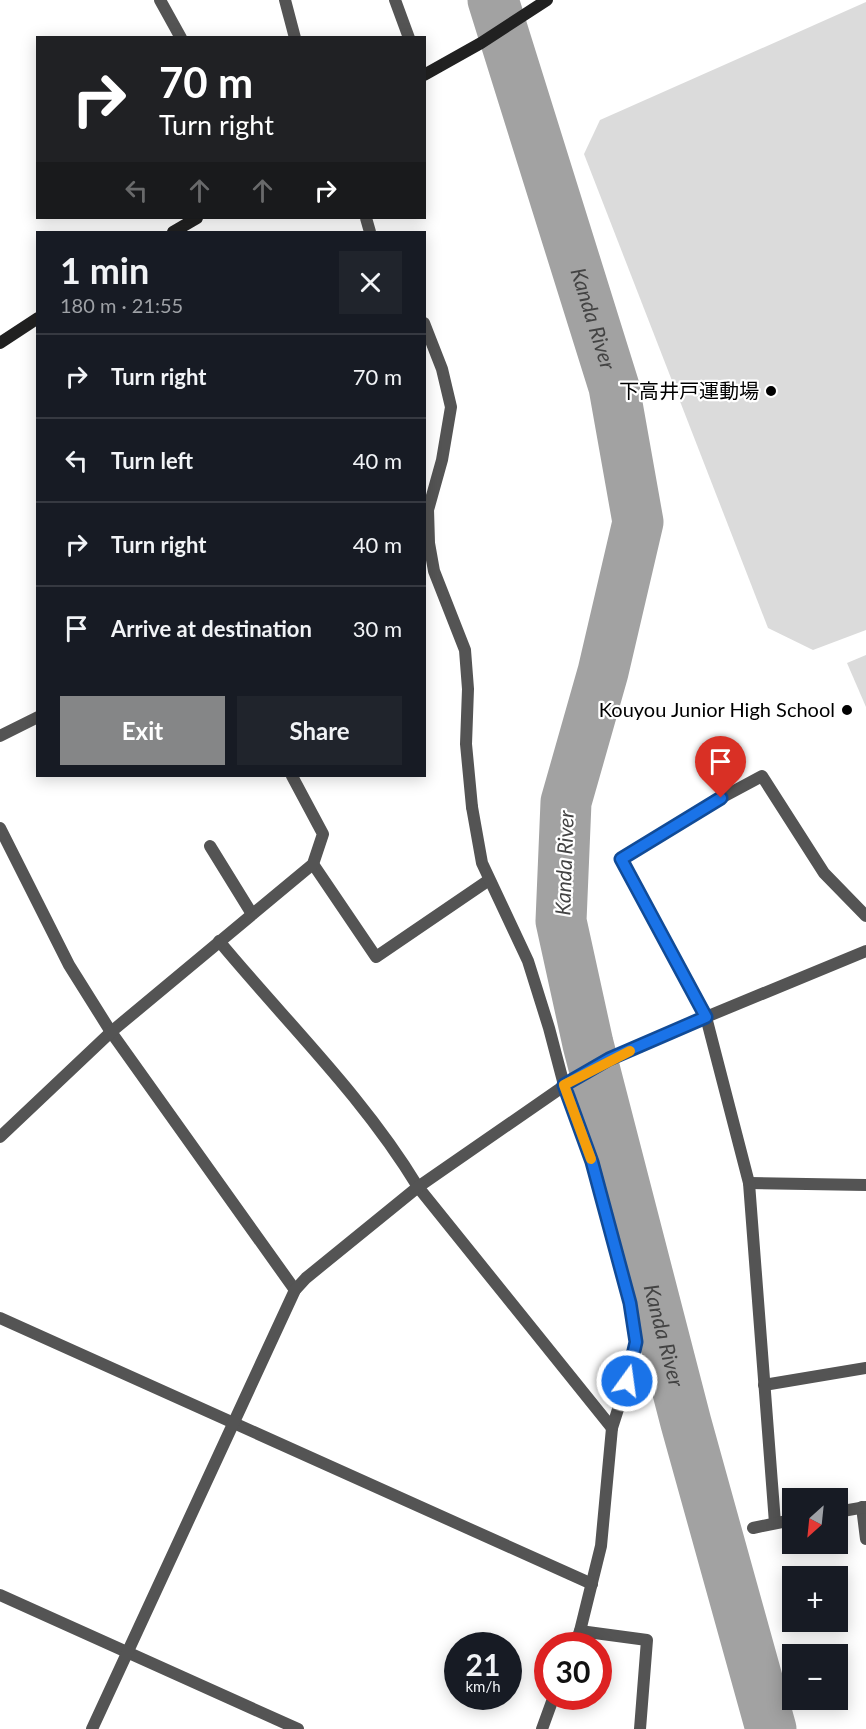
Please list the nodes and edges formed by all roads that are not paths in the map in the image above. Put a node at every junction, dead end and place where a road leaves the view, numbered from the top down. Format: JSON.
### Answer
{"nodes":[{"id":1,"x":160,"y":0,"type":"edge"},
{"id":2,"x":285,"y":0,"type":"edge"},
{"id":3,"x":395,"y":0,"type":"edge"},
{"id":4,"x":547,"y":0,"type":"edge"},
{"id":5,"x":180,"y":36,"type":"edge"},
{"id":6,"x":294,"y":36,"type":"edge"},
{"id":7,"x":408,"y":36,"type":"edge"},
{"id":8,"x":426,"y":74,"type":"edge"},
{"id":9,"x":195,"y":219,"type":"edge"},
{"id":10,"x":175,"y":231,"type":"edge"},
{"id":11,"x":36,"y":319,"type":"edge"},
{"id":12,"x":426,"y":328,"type":"edge"},
{"id":13,"x":0,"y":343,"type":"edge"},
{"id":14,"x":426,"y":511,"type":"edge"},
{"id":15,"x":36,"y":718,"type":"edge"},
{"id":16,"x":0,"y":736,"type":"edge"},
{"id":17,"x":293,"y":777,"type":"edge"},
{"id":18,"x":0,"y":828,"type":"edge"},
{"id":19,"x":210,"y":846,"type":"dead end"},
{"id":20,"x":313,"y":864,"type":"junction"},
{"id":21,"x":489,"y":880,"type":"junction"},
{"id":22,"x":252,"y":914,"type":"junction"},
{"id":23,"x":866,"y":916,"type":"edge"},
{"id":24,"x":219,"y":941,"type":"junction"},
{"id":25,"x":866,"y":951,"type":"edge"},
{"id":26,"x":706,"y":1017,"type":"junction"},
{"id":27,"x":111,"y":1032,"type":"junction"},
{"id":28,"x":569,"y":1082,"type":"junction"},
{"id":29,"x":0,"y":1137,"type":"edge"},
{"id":30,"x":749,"y":1183,"type":"junction"},
{"id":31,"x":866,"y":1185,"type":"edge"},
{"id":32,"x":418,"y":1186,"type":"junction"},
{"id":33,"x":295,"y":1290,"type":"junction"},
{"id":34,"x":0,"y":1318,"type":"edge"},
{"id":35,"x":866,"y":1368,"type":"edge"},
{"id":36,"x":764,"y":1385,"type":"junction"},
{"id":37,"x":232,"y":1424,"type":"junction"},
{"id":38,"x":612,"y":1428,"type":"junction"},
{"id":39,"x":864,"y":1507,"type":"edge"},
{"id":40,"x":848,"y":1510,"type":"edge"},
{"id":41,"x":782,"y":1522,"type":"edge"},
{"id":42,"x":775,"y":1523,"type":"junction"},
{"id":43,"x":753,"y":1528,"type":"dead end"},
{"id":44,"x":866,"y":1539,"type":"edge"},
{"id":45,"x":592,"y":1584,"type":"junction"},
{"id":46,"x":0,"y":1595,"type":"edge"},
{"id":47,"x":580,"y":1631,"type":"joint"},
{"id":48,"x":129,"y":1653,"type":"junction"},
{"id":49,"x":549,"y":1710,"type":"edge"},
{"id":50,"x":92,"y":1729,"type":"edge"},
{"id":51,"x":298,"y":1729,"type":"edge"},
{"id":52,"x":542,"y":1729,"type":"edge"},
{"id":53,"x":640,"y":1729,"type":"edge"}],
"edges":[{"from":1,"to":5,"type":"street"},
{"from":2,"to":6,"type":"street"},
{"from":3,"to":7,"type":"street"},
{"from":4,"to":8,"type":"main road"},
{"from":9,"to":10,"type":"main road"},
{"from":11,"to":13,"type":"main road"},
{"from":12,"to":14,"type":"street"},
{"from":14,"to":21,"type":"street"},
{"from":15,"to":16,"type":"street"},
{"from":17,"to":20,"type":"street"},
{"from":18,"to":27,"type":"street"},
{"from":19,"to":22,"type":"street"},
{"from":20,"to":21,"type":"street"},
{"from":20,"to":22,"type":"street"},
{"from":21,"to":28,"type":"street"},
{"from":22,"to":24,"type":"street"},
{"from":23,"to":26,"type":"street"},
{"from":24,"to":27,"type":"street"},
{"from":24,"to":32,"type":"street"},
{"from":25,"to":26,"type":"street"},
{"from":26,"to":28,"type":"street"},
{"from":26,"to":30,"type":"street"},
{"from":27,"to":29,"type":"street"},
{"from":27,"to":33,"type":"street"},
{"from":28,"to":32,"type":"street"},
{"from":28,"to":38,"type":"street"},
{"from":30,"to":31,"type":"street"},
{"from":30,"to":36,"type":"street"},
{"from":32,"to":33,"type":"street"},
{"from":32,"to":38,"type":"street"},
{"from":33,"to":37,"type":"street"},
{"from":34,"to":37,"type":"street"},
{"from":35,"to":36,"type":"street"},
{"from":36,"to":42,"type":"street"},
{"from":37,"to":45,"type":"street"},
{"from":37,"to":48,"type":"street"},
{"from":38,"to":45,"type":"street"},
{"from":39,"to":40,"type":"street"},
{"from":39,"to":44,"type":"street"},
{"from":41,"to":42,"type":"street"},
{"from":42,"to":43,"type":"street"},
{"from":45,"to":47,"type":"street"},
{"from":46,"to":48,"type":"street"},
{"from":47,"to":53,"type":"street"},
{"from":48,"to":50,"type":"street"},
{"from":48,"to":51,"type":"street"},
{"from":49,"to":52,"type":"street"}]}
